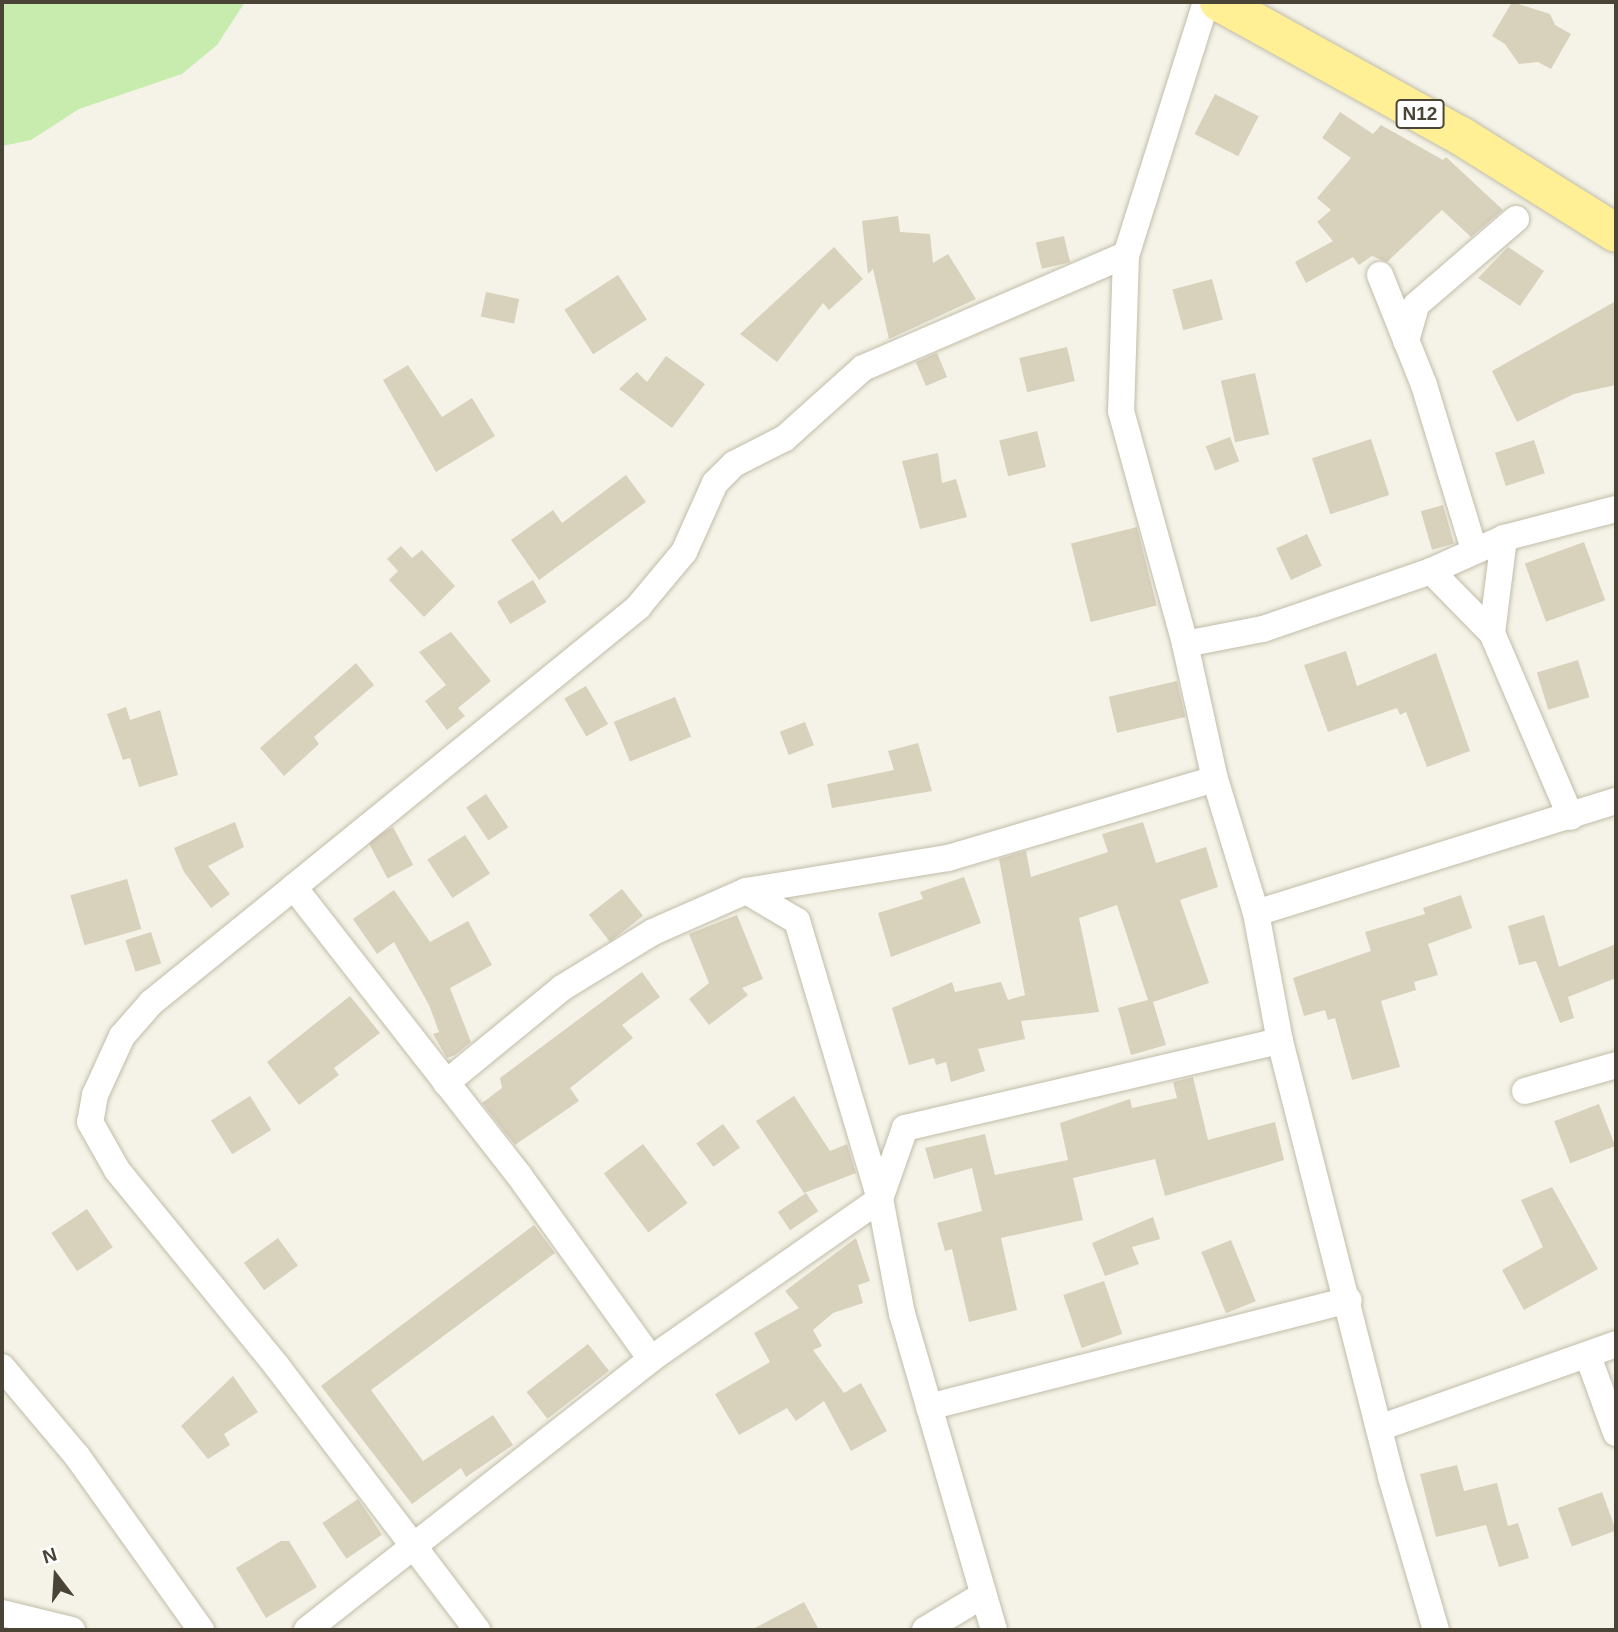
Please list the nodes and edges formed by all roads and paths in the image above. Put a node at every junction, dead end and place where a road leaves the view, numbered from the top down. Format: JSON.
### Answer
{"nodes":[{"id":1,"x":1206,"y":2,"type":"edge"},
{"id":2,"x":1219,"y":2,"type":"edge"},
{"id":3,"x":1516,"y":219,"type":"dead end"},
{"id":4,"x":1616,"y":233,"type":"edge"},
{"id":5,"x":1126,"y":255,"type":"junction"},
{"id":6,"x":1380,"y":275,"type":"dead end"},
{"id":7,"x":1406,"y":341,"type":"junction"},
{"id":8,"x":1616,"y":509,"type":"edge"},
{"id":9,"x":1504,"y":538,"type":"junction"},
{"id":10,"x":1474,"y":550,"type":"junction"},
{"id":11,"x":1431,"y":571,"type":"junction"},
{"id":12,"x":1492,"y":633,"type":"junction"},
{"id":13,"x":1185,"y":644,"type":"junction"},
{"id":14,"x":1215,"y":779,"type":"junction"},
{"id":15,"x":1616,"y":802,"type":"edge"},
{"id":16,"x":1571,"y":817,"type":"junction"},
{"id":17,"x":294,"y":887,"type":"junction"},
{"id":18,"x":746,"y":891,"type":"junction"},
{"id":19,"x":1256,"y":913,"type":"junction"},
{"id":20,"x":1280,"y":1041,"type":"junction"},
{"id":21,"x":1616,"y":1065,"type":"edge"},
{"id":22,"x":446,"y":1083,"type":"junction"},
{"id":23,"x":1525,"y":1090,"type":"dead end"},
{"id":24,"x":880,"y":1199,"type":"junction"},
{"id":25,"x":1349,"y":1300,"type":"junction"},
{"id":26,"x":1616,"y":1344,"type":"edge"},
{"id":27,"x":1588,"y":1356,"type":"junction"},
{"id":28,"x":651,"y":1359,"type":"junction"},
{"id":29,"x":2,"y":1367,"type":"edge"},
{"id":30,"x":929,"y":1407,"type":"junction"},
{"id":31,"x":1382,"y":1427,"type":"junction"},
{"id":32,"x":1616,"y":1433,"type":"edge"},
{"id":33,"x":415,"y":1548,"type":"junction"},
{"id":34,"x":983,"y":1595,"type":"junction"},
{"id":35,"x":5,"y":1620,"type":"edge"},
{"id":36,"x":72,"y":1630,"type":"edge"},
{"id":37,"x":201,"y":1630,"type":"edge"},
{"id":38,"x":307,"y":1630,"type":"edge"},
{"id":39,"x":477,"y":1630,"type":"edge"},
{"id":40,"x":925,"y":1630,"type":"edge"},
{"id":41,"x":993,"y":1630,"type":"edge"},
{"id":42,"x":1436,"y":1630,"type":"edge"}],
"edges":[{"from":1,"to":5,"type":"street"},
{"from":2,"to":4,"type":"main road","number":"N12"},
{"from":3,"to":7,"type":"street"},
{"from":5,"to":13,"type":"street"},
{"from":5,"to":17,"type":"street"},
{"from":6,"to":7,"type":"street"},
{"from":7,"to":10,"type":"street"},
{"from":8,"to":9,"type":"street"},
{"from":9,"to":10,"type":"street"},
{"from":9,"to":12,"type":"street"},
{"from":10,"to":11,"type":"street"},
{"from":11,"to":12,"type":"street"},
{"from":11,"to":13,"type":"street"},
{"from":12,"to":16,"type":"street"},
{"from":13,"to":14,"type":"street"},
{"from":14,"to":18,"type":"street"},
{"from":14,"to":19,"type":"street"},
{"from":15,"to":16,"type":"street"},
{"from":16,"to":19,"type":"street"},
{"from":17,"to":22,"type":"street"},
{"from":17,"to":33,"type":"street"},
{"from":18,"to":22,"type":"street"},
{"from":18,"to":24,"type":"street"},
{"from":19,"to":20,"type":"street"},
{"from":20,"to":24,"type":"street"},
{"from":20,"to":25,"type":"street"},
{"from":21,"to":23,"type":"street"},
{"from":22,"to":28,"type":"street"},
{"from":24,"to":28,"type":"street"},
{"from":24,"to":30,"type":"street"},
{"from":25,"to":30,"type":"street"},
{"from":25,"to":31,"type":"street"},
{"from":26,"to":27,"type":"street"},
{"from":27,"to":31,"type":"street"},
{"from":27,"to":32,"type":"street"},
{"from":28,"to":33,"type":"street"},
{"from":29,"to":37,"type":"street"},
{"from":30,"to":34,"type":"street"},
{"from":31,"to":42,"type":"street"},
{"from":33,"to":38,"type":"street"},
{"from":33,"to":39,"type":"street"},
{"from":34,"to":40,"type":"street"},
{"from":34,"to":41,"type":"street"},
{"from":35,"to":36,"type":"street"}]}
